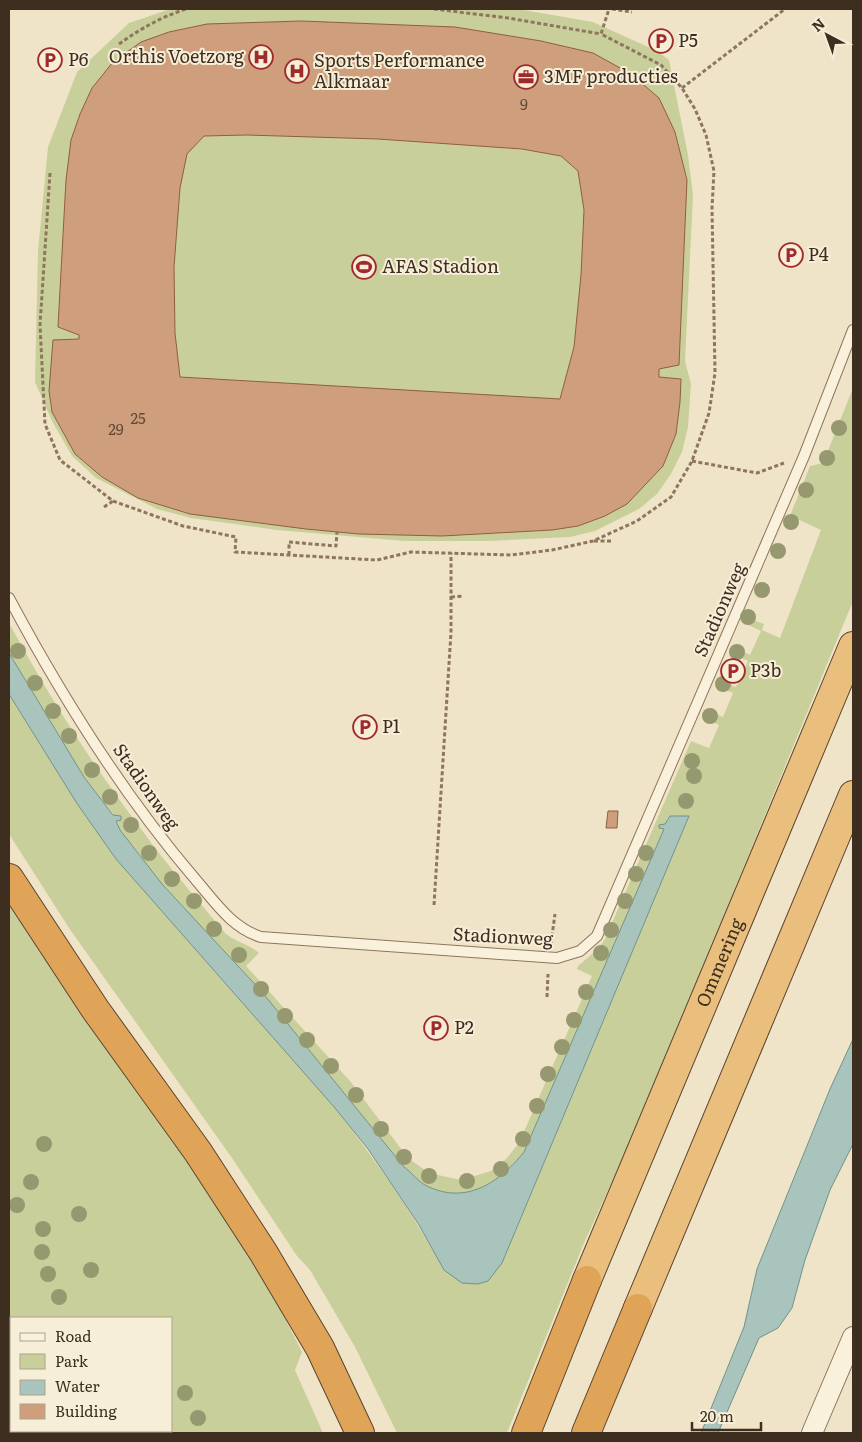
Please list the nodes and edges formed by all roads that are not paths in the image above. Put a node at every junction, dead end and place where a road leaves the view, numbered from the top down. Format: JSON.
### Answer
{"nodes":[{"id":1,"x":853,"y":330,"type":"edge"},
{"id":2,"x":9,"y":598,"type":"edge"},
{"id":3,"x":853,"y":646,"type":"edge"},
{"id":4,"x":853,"y":795,"type":"edge"},
{"id":5,"x":853,"y":806,"type":"edge"},
{"id":6,"x":839,"y":831,"type":"junction"},
{"id":7,"x":9,"y":878,"type":"edge"},
{"id":8,"x":853,"y":1337,"type":"edge"},
{"id":9,"x":360,"y":1433,"type":"edge"},
{"id":10,"x":526,"y":1433,"type":"edge"},
{"id":11,"x":586,"y":1433,"type":"edge"},
{"id":12,"x":812,"y":1433,"type":"edge"}],
"edges":[{"from":1,"to":2,"type":"lane","name":"Stadionweg"},
{"from":3,"to":10,"type":"highway","name":"Ommering"},
{"from":4,"to":6,"type":"highway"},
{"from":5,"to":6,"type":"highway"},
{"from":6,"to":11,"type":"highway"},
{"from":7,"to":9,"type":"highway"},
{"from":8,"to":12,"type":"street"}]}
